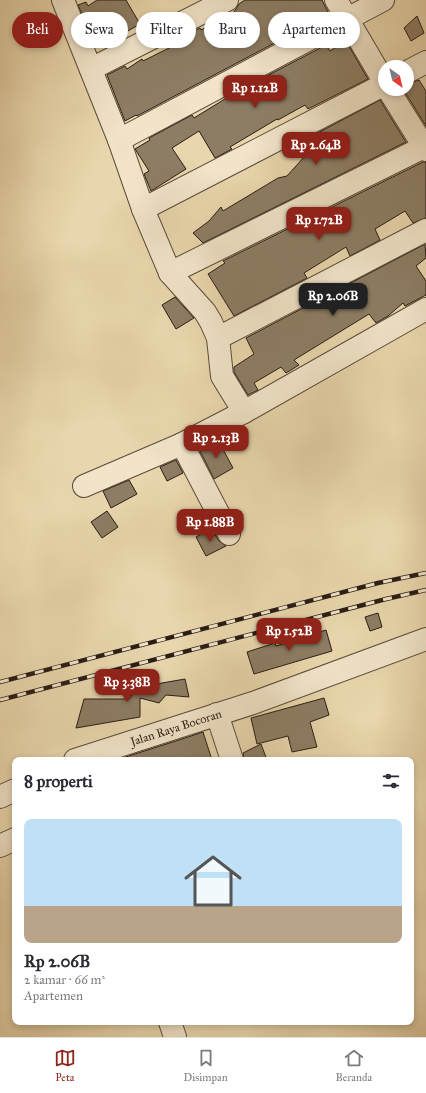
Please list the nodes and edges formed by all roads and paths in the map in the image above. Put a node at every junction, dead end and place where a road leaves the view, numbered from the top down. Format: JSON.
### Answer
{"nodes":[{"id":1,"x":64,"y":0,"type":"edge"},
{"id":2,"x":227,"y":0,"type":"edge"},
{"id":3,"x":383,"y":0,"type":"edge"},
{"id":4,"x":341,"y":9,"type":"edge"},
{"id":5,"x":426,"y":62,"type":"edge"},
{"id":6,"x":414,"y":68,"type":"edge"},
{"id":7,"x":91,"y":69,"type":"junction"},
{"id":8,"x":378,"y":72,"type":"edge"},
{"id":9,"x":378,"y":88,"type":"edge"},
{"id":10,"x":392,"y":96,"type":"edge"},
{"id":11,"x":119,"y":140,"type":"junction"},
{"id":12,"x":425,"y":148,"type":"edge"},
{"id":13,"x":142,"y":209,"type":"junction"},
{"id":14,"x":426,"y":230,"type":"edge"},
{"id":15,"x":170,"y":273,"type":"junction"},
{"id":16,"x":426,"y":309,"type":"edge"},
{"id":17,"x":218,"y":338,"type":"junction"},
{"id":18,"x":244,"y":412,"type":"junction"},
{"id":19,"x":182,"y":444,"type":"junction"},
{"id":20,"x":84,"y":486,"type":"dead end"},
{"id":21,"x":229,"y":534,"type":"dead end"},
{"id":22,"x":426,"y":639,"type":"edge"},
{"id":23,"x":217,"y":714,"type":"junction"},
{"id":24,"x":86,"y":757,"type":"edge"},
{"id":25,"x":231,"y":757,"type":"edge"},
{"id":26,"x":12,"y":791,"type":"edge"},
{"id":27,"x":0,"y":797,"type":"edge"},
{"id":28,"x":12,"y":841,"type":"edge"},
{"id":29,"x":0,"y":846,"type":"edge"},
{"id":30,"x":171,"y":1025,"type":"edge"},
{"id":31,"x":175,"y":1037,"type":"edge"}],
"edges":[{"from":1,"to":7,"type":"street"},
{"from":2,"to":7,"type":"street"},
{"from":3,"to":4,"type":"street"},
{"from":4,"to":8,"type":"street"},
{"from":4,"to":11,"type":"street"},
{"from":5,"to":6,"type":"street"},
{"from":7,"to":11,"type":"street"},
{"from":9,"to":13,"type":"street"},
{"from":10,"to":12,"type":"street"},
{"from":11,"to":13,"type":"street"},
{"from":12,"to":15,"type":"street"},
{"from":13,"to":15,"type":"street"},
{"from":14,"to":17,"type":"street"},
{"from":15,"to":17,"type":"street"},
{"from":16,"to":18,"type":"street"},
{"from":17,"to":18,"type":"street"},
{"from":18,"to":19,"type":"street"},
{"from":19,"to":20,"type":"street"},
{"from":19,"to":21,"type":"street"},
{"from":22,"to":23,"type":"street","name":"Jalan Raya Bocoran"},
{"from":23,"to":24,"type":"street","name":"Jalan Raya Bocoran"},
{"from":23,"to":25,"type":"street"},
{"from":26,"to":27,"type":"street"},
{"from":28,"to":29,"type":"street"},
{"from":30,"to":31,"type":"street"}]}
